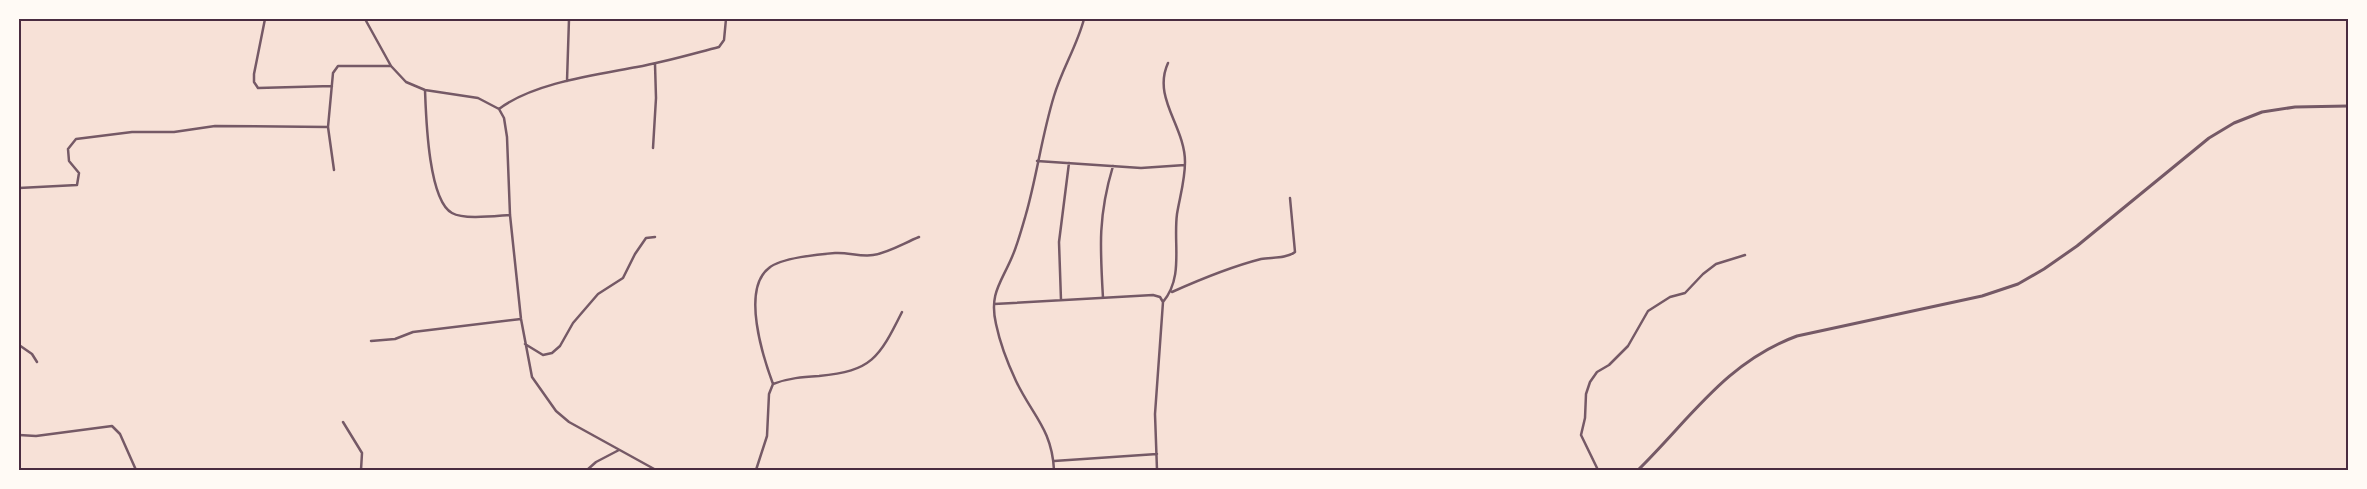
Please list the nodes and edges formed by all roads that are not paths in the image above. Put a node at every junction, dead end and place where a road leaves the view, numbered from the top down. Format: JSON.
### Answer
{"nodes":[{"id":1,"x":265,"y":19,"type":"edge"},
{"id":2,"x":365,"y":19,"type":"edge"},
{"id":3,"x":569,"y":19,"type":"edge"},
{"id":4,"x":726,"y":19,"type":"edge"},
{"id":5,"x":1084,"y":19,"type":"edge"},
{"id":6,"x":1168,"y":63,"type":"dead end"},
{"id":7,"x":655,"y":64,"type":"junction"},
{"id":8,"x":391,"y":66,"type":"junction"},
{"id":9,"x":567,"y":81,"type":"junction"},
{"id":10,"x":332,"y":86,"type":"junction"},
{"id":11,"x":425,"y":90,"type":"junction"},
{"id":12,"x":2348,"y":106,"type":"edge"},
{"id":13,"x":498,"y":109,"type":"junction"},
{"id":14,"x":328,"y":127,"type":"junction"},
{"id":15,"x":653,"y":148,"type":"dead end"},
{"id":16,"x":1037,"y":161,"type":"junction"},
{"id":17,"x":1069,"y":163,"type":"junction"},
{"id":18,"x":1184,"y":165,"type":"junction"},
{"id":19,"x":1113,"y":166,"type":"junction"},
{"id":20,"x":334,"y":170,"type":"dead end"},
{"id":21,"x":19,"y":188,"type":"edge"},
{"id":22,"x":1290,"y":198,"type":"dead end"},
{"id":23,"x":510,"y":215,"type":"junction"},
{"id":24,"x":655,"y":237,"type":"dead end"},
{"id":25,"x":919,"y":237,"type":"dead end"},
{"id":26,"x":1746,"y":255,"type":"dead end"},
{"id":27,"x":1172,"y":292,"type":"junction"},
{"id":28,"x":1103,"y":298,"type":"junction"},
{"id":29,"x":1061,"y":300,"type":"junction"},
{"id":30,"x":1164,"y":302,"type":"junction"},
{"id":31,"x":994,"y":304,"type":"junction"},
{"id":32,"x":902,"y":312,"type":"dead end"},
{"id":33,"x":521,"y":319,"type":"junction"},
{"id":34,"x":371,"y":342,"type":"dead end"},
{"id":35,"x":525,"y":344,"type":"junction"},
{"id":36,"x":19,"y":345,"type":"edge"},
{"id":37,"x":37,"y":362,"type":"dead end"},
{"id":38,"x":773,"y":384,"type":"junction"},
{"id":39,"x":343,"y":422,"type":"dead end"},
{"id":40,"x":19,"y":435,"type":"edge"},
{"id":41,"x":619,"y":450,"type":"junction"},
{"id":42,"x":1157,"y":454,"type":"junction"},
{"id":43,"x":1054,"y":461,"type":"junction"},
{"id":44,"x":136,"y":470,"type":"edge"},
{"id":45,"x":361,"y":470,"type":"edge"},
{"id":46,"x":587,"y":470,"type":"edge"},
{"id":47,"x":656,"y":470,"type":"edge"},
{"id":48,"x":756,"y":470,"type":"edge"},
{"id":49,"x":1054,"y":470,"type":"edge"},
{"id":50,"x":1157,"y":470,"type":"edge"},
{"id":51,"x":1598,"y":470,"type":"edge"},
{"id":52,"x":1638,"y":470,"type":"edge"}],
"edges":[{"from":1,"to":10,"type":"street"},
{"from":2,"to":8,"type":"street"},
{"from":3,"to":9,"type":"street"},
{"from":4,"to":7,"type":"street"},
{"from":5,"to":16,"type":"street"},
{"from":6,"to":18,"type":"street"},
{"from":7,"to":9,"type":"street"},
{"from":7,"to":15,"type":"street"},
{"from":8,"to":10,"type":"street"},
{"from":8,"to":11,"type":"street"},
{"from":9,"to":13,"type":"street"},
{"from":10,"to":14,"type":"street"},
{"from":11,"to":13,"type":"street"},
{"from":11,"to":23,"type":"street"},
{"from":12,"to":52,"type":"street"},
{"from":13,"to":23,"type":"street"},
{"from":14,"to":20,"type":"street"},
{"from":14,"to":21,"type":"street"},
{"from":16,"to":17,"type":"street"},
{"from":16,"to":31,"type":"street"},
{"from":17,"to":19,"type":"street"},
{"from":17,"to":29,"type":"street"},
{"from":18,"to":19,"type":"street"},
{"from":18,"to":27,"type":"street"},
{"from":19,"to":28,"type":"street"},
{"from":22,"to":27,"type":"street"},
{"from":23,"to":33,"type":"street"},
{"from":24,"to":35,"type":"street"},
{"from":25,"to":38,"type":"street"},
{"from":26,"to":51,"type":"street"},
{"from":27,"to":30,"type":"street"},
{"from":28,"to":29,"type":"street"},
{"from":28,"to":30,"type":"street"},
{"from":29,"to":31,"type":"street"},
{"from":30,"to":42,"type":"street"},
{"from":31,"to":43,"type":"street"},
{"from":32,"to":38,"type":"street"},
{"from":33,"to":34,"type":"street"},
{"from":33,"to":35,"type":"street"},
{"from":35,"to":41,"type":"street"},
{"from":36,"to":37,"type":"street"},
{"from":38,"to":48,"type":"street"},
{"from":39,"to":45,"type":"street"},
{"from":40,"to":44,"type":"street"},
{"from":41,"to":46,"type":"street"},
{"from":41,"to":47,"type":"street"},
{"from":42,"to":43,"type":"street"},
{"from":42,"to":50,"type":"street"},
{"from":43,"to":49,"type":"street"}]}
